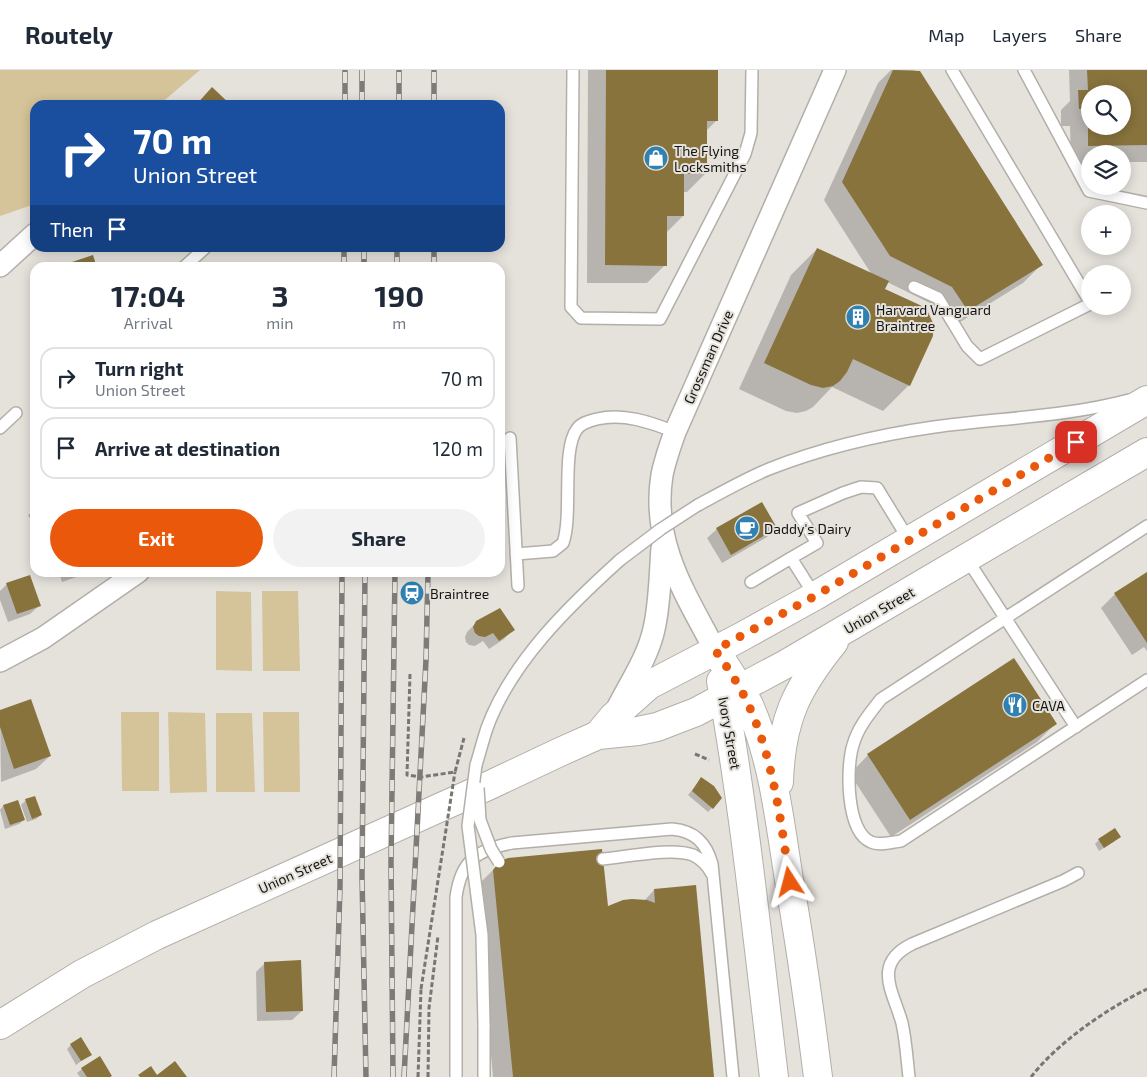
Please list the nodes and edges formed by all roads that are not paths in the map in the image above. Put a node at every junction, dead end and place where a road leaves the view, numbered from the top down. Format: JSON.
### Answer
{"nodes":[{"id":1,"x":573,"y":70,"type":"edge"},
{"id":2,"x":752,"y":70,"type":"edge"},
{"id":3,"x":835,"y":70,"type":"edge"},
{"id":4,"x":952,"y":70,"type":"edge"},
{"id":5,"x":1024,"y":70,"type":"edge"},
{"id":6,"x":1147,"y":203,"type":"edge"},
{"id":7,"x":30,"y":239,"type":"edge"},
{"id":8,"x":197,"y":252,"type":"edge"},
{"id":9,"x":188,"y":262,"type":"edge"},
{"id":10,"x":0,"y":266,"type":"edge"},
{"id":11,"x":914,"y":287,"type":"dead end"},
{"id":12,"x":1081,"y":288,"type":"edge"},
{"id":13,"x":1081,"y":308,"type":"edge"},
{"id":14,"x":1147,"y":394,"type":"edge"},
{"id":15,"x":1147,"y":400,"type":"edge"},
{"id":16,"x":16,"y":413,"type":"dead end"},
{"id":17,"x":0,"y":428,"type":"edge"},
{"id":18,"x":675,"y":432,"type":"junction"},
{"id":19,"x":510,"y":438,"type":"dead end"},
{"id":20,"x":1147,"y":452,"type":"edge"},
{"id":21,"x":1147,"y":526,"type":"edge"},
{"id":22,"x":663,"y":536,"type":"junction"},
{"id":23,"x":909,"y":540,"type":"junction"},
{"id":24,"x":516,"y":554,"type":"junction"},
{"id":25,"x":791,"y":558,"type":"junction"},
{"id":26,"x":967,"y":559,"type":"junction"},
{"id":27,"x":131,"y":577,"type":"edge"},
{"id":28,"x":751,"y":582,"type":"dead end"},
{"id":29,"x":518,"y":586,"type":"dead end"},
{"id":30,"x":815,"y":596,"type":"junction"},
{"id":31,"x":1005,"y":618,"type":"junction"},
{"id":32,"x":850,"y":627,"type":"junction"},
{"id":33,"x":715,"y":650,"type":"junction"},
{"id":34,"x":0,"y":661,"type":"edge"},
{"id":35,"x":1147,"y":680,"type":"edge"},
{"id":36,"x":732,"y":693,"type":"junction"},
{"id":37,"x":605,"y":726,"type":"junction"},
{"id":38,"x":1076,"y":727,"type":"junction"},
{"id":39,"x":476,"y":764,"type":"junction"},
{"id":40,"x":780,"y":819,"type":"junction"},
{"id":41,"x":603,"y":859,"type":"dead end"},
{"id":42,"x":499,"y":862,"type":"dead end"},
{"id":43,"x":1078,"y":873,"type":"dead end"},
{"id":44,"x":714,"y":878,"type":"junction"},
{"id":45,"x":754,"y":910,"type":"junction"},
{"id":46,"x":0,"y":1025,"type":"edge"},
{"id":47,"x":456,"y":1077,"type":"edge"},
{"id":48,"x":484,"y":1077,"type":"edge"},
{"id":49,"x":733,"y":1077,"type":"edge"},
{"id":50,"x":774,"y":1077,"type":"edge"},
{"id":51,"x":786,"y":1077,"type":"edge"},
{"id":52,"x":818,"y":1077,"type":"edge"},
{"id":53,"x":909,"y":1077,"type":"edge"}],
"edges":[{"from":1,"to":2,"type":"lane"},
{"from":3,"to":18,"type":"street","name":"Grossman Drive"},
{"from":4,"to":12,"type":"lane"},
{"from":5,"to":6,"type":"lane"},
{"from":7,"to":10,"type":"street"},
{"from":8,"to":9,"type":"lane"},
{"from":11,"to":13,"type":"lane"},
{"from":14,"to":39,"type":"lane","bridge":true},
{"from":15,"to":23,"type":"main road","name":"Union Street"},
{"from":16,"to":17,"type":"lane"},
{"from":18,"to":22,"type":"street","name":"Grossman Drive"},
{"from":18,"to":24,"type":"lane"},
{"from":19,"to":24,"type":"lane"},
{"from":20,"to":26,"type":"main road","name":"Union Street"},
{"from":21,"to":31,"type":"lane"},
{"from":22,"to":33,"type":"street","name":"Grossman Drive"},
{"from":22,"to":37,"type":"street"},
{"from":23,"to":25,"type":"lane"},
{"from":23,"to":30,"type":"main road","name":"Union Street"},
{"from":24,"to":29,"type":"lane"},
{"from":25,"to":28,"type":"lane"},
{"from":25,"to":30,"type":"lane"},
{"from":26,"to":31,"type":"lane"},
{"from":26,"to":32,"type":"main road","name":"Union Street"},
{"from":27,"to":34,"type":"street"},
{"from":30,"to":33,"type":"main road","name":"Union Street"},
{"from":31,"to":38,"type":"lane"},
{"from":31,"to":38,"type":"lane"},
{"from":32,"to":36,"type":"main road","name":"Union Street"},
{"from":32,"to":40,"type":"main road"},
{"from":33,"to":36,"type":"main road","name":"Ivory Street"},
{"from":33,"to":37,"type":"main road","name":"Union Street"},
{"from":35,"to":38,"type":"lane"},
{"from":36,"to":37,"type":"main road","name":"Union Street"},
{"from":36,"to":40,"type":"main road","name":"Ivory Street"},
{"from":36,"to":45,"type":"main road","name":"Ivory Street"},
{"from":37,"to":46,"type":"main road","name":"Union Street"},
{"from":39,"to":42,"type":"lane","bridge":true},
{"from":39,"to":48,"type":"lane","bridge":true},
{"from":40,"to":52,"type":"main road","name":"Ivory Street"},
{"from":41,"to":44,"type":"lane"},
{"from":43,"to":53,"type":"lane"},
{"from":44,"to":47,"type":"lane"},
{"from":44,"to":49,"type":"lane"},
{"from":45,"to":50,"type":"main road","name":"Ivory Street"},
{"from":45,"to":51,"type":"main road"}]}
